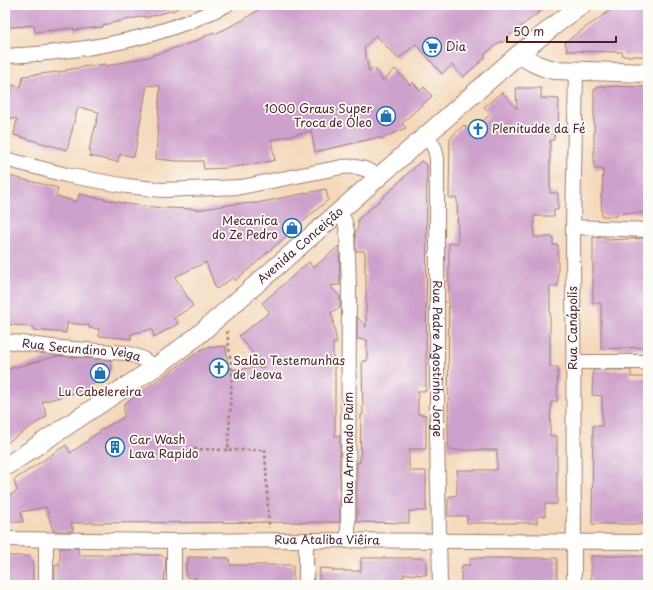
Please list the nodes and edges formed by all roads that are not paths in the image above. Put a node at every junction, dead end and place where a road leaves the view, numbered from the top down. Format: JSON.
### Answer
{"nodes":[{"id":1,"x":226,"y":5,"type":"edge"},
{"id":2,"x":582,"y":5,"type":"edge"},
{"id":3,"x":519,"y":54,"type":"junction"},
{"id":4,"x":5,"y":56,"type":"edge"},
{"id":5,"x":576,"y":71,"type":"junction"},
{"id":6,"x":648,"y":73,"type":"edge"},
{"id":7,"x":427,"y":135,"type":"junction"},
{"id":8,"x":5,"y":160,"type":"edge"},
{"id":9,"x":380,"y":176,"type":"junction"},
{"id":10,"x":340,"y":212,"type":"junction"},
{"id":11,"x":573,"y":227,"type":"junction"},
{"id":12,"x":648,"y":230,"type":"edge"},
{"id":13,"x":5,"y":341,"type":"edge"},
{"id":14,"x":574,"y":362,"type":"junction"},
{"id":15,"x":648,"y":362,"type":"edge"},
{"id":16,"x":154,"y":367,"type":"junction"},
{"id":17,"x":5,"y":467,"type":"edge"},
{"id":18,"x":5,"y":539,"type":"edge"},
{"id":19,"x":46,"y":540,"type":"junction"},
{"id":20,"x":306,"y":540,"type":"junction"},
{"id":21,"x":174,"y":541,"type":"junction"},
{"id":22,"x":348,"y":542,"type":"junction"},
{"id":23,"x":439,"y":542,"type":"junction"},
{"id":24,"x":574,"y":542,"type":"junction"},
{"id":25,"x":648,"y":542,"type":"edge"},
{"id":26,"x":46,"y":585,"type":"edge"},
{"id":27,"x":174,"y":585,"type":"edge"},
{"id":28,"x":306,"y":585,"type":"edge"},
{"id":29,"x":440,"y":585,"type":"edge"},
{"id":30,"x":574,"y":585,"type":"edge"}],
"edges":[{"from":1,"to":4,"type":"street"},
{"from":2,"to":3,"type":"main road","name":"Avenida Conceição"},
{"from":3,"to":5,"type":"main road"},
{"from":3,"to":7,"type":"main road","name":"Avenida Conceição"},
{"from":5,"to":6,"type":"main road"},
{"from":5,"to":11,"type":"street","name":"Rua Canápolis"},
{"from":7,"to":9,"type":"main road","name":"Avenida Conceição"},
{"from":7,"to":23,"type":"street","name":"Rua Padre Agostinho Jorge"},
{"from":8,"to":9,"type":"street"},
{"from":9,"to":10,"type":"main road","name":"Avenida Conceição"},
{"from":10,"to":16,"type":"main road","name":"Avenida Conceição"},
{"from":10,"to":22,"type":"street","name":"Rua Armando Paim"},
{"from":11,"to":12,"type":"street"},
{"from":11,"to":14,"type":"street","name":"Rua Canápolis"},
{"from":13,"to":16,"type":"street","name":"Rua Secundino Veiga"},
{"from":14,"to":15,"type":"street"},
{"from":14,"to":24,"type":"street","name":"Rua Canápolis"},
{"from":16,"to":17,"type":"main road","name":"Avenida Conceição"},
{"from":18,"to":19,"type":"street","name":"Rua Ataliba Viêira"},
{"from":19,"to":21,"type":"street","name":"Rua Ataliba Viêira"},
{"from":19,"to":26,"type":"street"},
{"from":20,"to":21,"type":"street","name":"Rua Ataliba Viêira"},
{"from":20,"to":22,"type":"street","name":"Rua Ataliba Viêira"},
{"from":20,"to":28,"type":"street"},
{"from":21,"to":27,"type":"street"},
{"from":22,"to":23,"type":"street","name":"Rua Ataliba Viêira"},
{"from":23,"to":24,"type":"street","name":"Rua Ataliba Viêira"},
{"from":23,"to":29,"type":"street","name":"Rua Padre Agostinho Jorge"},
{"from":24,"to":25,"type":"street","name":"Rua Ataliba Viêira"},
{"from":24,"to":30,"type":"street","name":"Rua Canápolis"}]}
